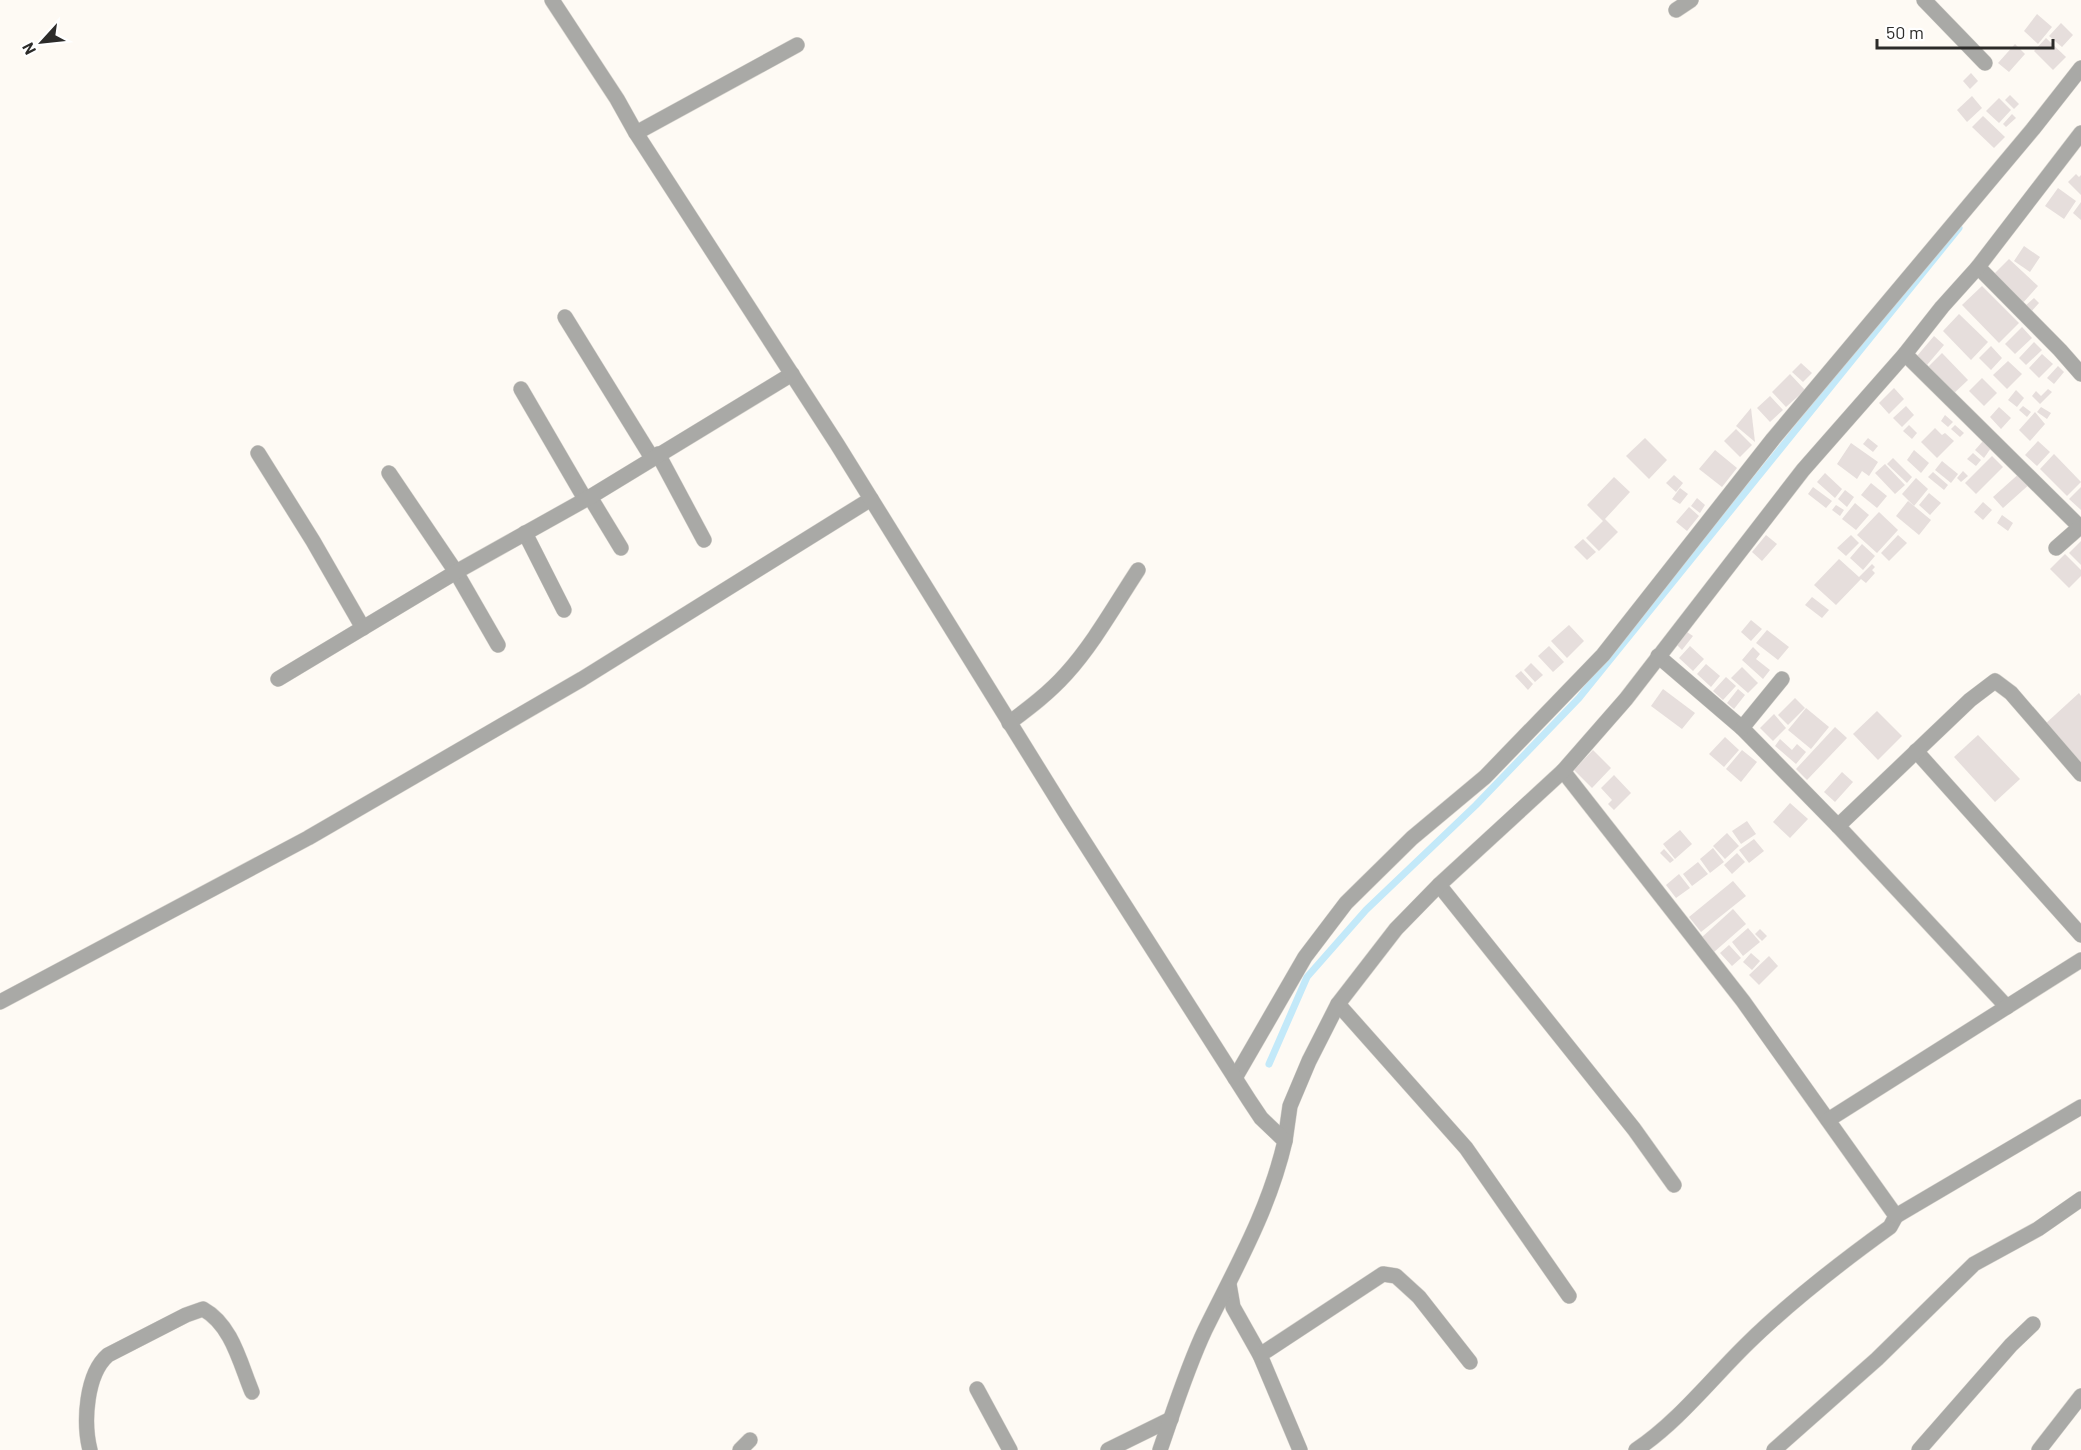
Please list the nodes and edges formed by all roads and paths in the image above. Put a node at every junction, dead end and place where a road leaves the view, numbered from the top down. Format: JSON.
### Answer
{"nodes":[{"id":1,"x":552,"y":0,"type":"edge"},
{"id":2,"x":1691,"y":0,"type":"edge"},
{"id":3,"x":1924,"y":0,"type":"edge"},
{"id":4,"x":1676,"y":10,"type":"dead end"},
{"id":5,"x":797,"y":45,"type":"dead end"},
{"id":6,"x":1985,"y":63,"type":"dead end"},
{"id":7,"x":2081,"y":68,"type":"edge"},
{"id":8,"x":2081,"y":133,"type":"edge"},
{"id":9,"x":636,"y":134,"type":"junction"},
{"id":10,"x":1978,"y":267,"type":"junction"},
{"id":11,"x":565,"y":317,"type":"dead end"},
{"id":12,"x":1905,"y":354,"type":"junction"},
{"id":13,"x":792,"y":374,"type":"junction"},
{"id":14,"x":2081,"y":374,"type":"edge"},
{"id":15,"x":522,"y":389,"type":"dead end"},
{"id":16,"x":258,"y":453,"type":"dead end"},
{"id":17,"x":655,"y":456,"type":"junction"},
{"id":18,"x":389,"y":473,"type":"dead end"},
{"id":19,"x":588,"y":498,"type":"junction"},
{"id":20,"x":871,"y":499,"type":"junction"},
{"id":21,"x":2081,"y":526,"type":"edge"},
{"id":22,"x":525,"y":533,"type":"junction"},
{"id":23,"x":704,"y":540,"type":"dead end"},
{"id":24,"x":621,"y":548,"type":"dead end"},
{"id":25,"x":2056,"y":548,"type":"dead end"},
{"id":26,"x":1138,"y":570,"type":"dead end"},
{"id":27,"x":456,"y":572,"type":"junction"},
{"id":28,"x":564,"y":610,"type":"dead end"},
{"id":29,"x":363,"y":628,"type":"junction"},
{"id":30,"x":498,"y":645,"type":"dead end"},
{"id":31,"x":1659,"y":656,"type":"junction"},
{"id":32,"x":278,"y":679,"type":"dead end"},
{"id":33,"x":1782,"y":679,"type":"dead end"},
{"id":34,"x":1009,"y":723,"type":"junction"},
{"id":35,"x":1742,"y":728,"type":"junction"},
{"id":36,"x":1916,"y":751,"type":"junction"},
{"id":37,"x":1563,"y":771,"type":"junction"},
{"id":38,"x":2081,"y":774,"type":"edge"},
{"id":39,"x":1838,"y":826,"type":"junction"},
{"id":40,"x":1439,"y":885,"type":"junction"},
{"id":41,"x":2081,"y":935,"type":"edge"},
{"id":42,"x":2081,"y":960,"type":"edge"},
{"id":43,"x":0,"y":1002,"type":"edge"},
{"id":44,"x":1338,"y":1004,"type":"junction"},
{"id":45,"x":2007,"y":1007,"type":"junction"},
{"id":46,"x":1235,"y":1078,"type":"junction"},
{"id":47,"x":2081,"y":1107,"type":"edge"},
{"id":48,"x":1828,"y":1120,"type":"junction"},
{"id":49,"x":1285,"y":1141,"type":"junction"},
{"id":50,"x":1674,"y":1185,"type":"dead end"},
{"id":51,"x":2081,"y":1199,"type":"edge"},
{"id":52,"x":1896,"y":1216,"type":"junction"},
{"id":53,"x":1229,"y":1284,"type":"junction"},
{"id":54,"x":1569,"y":1296,"type":"dead end"},
{"id":55,"x":2034,"y":1324,"type":"dead end"},
{"id":56,"x":1260,"y":1355,"type":"junction"},
{"id":57,"x":1470,"y":1362,"type":"dead end"},
{"id":58,"x":977,"y":1389,"type":"dead end"},
{"id":59,"x":252,"y":1392,"type":"dead end"},
{"id":60,"x":2081,"y":1396,"type":"edge"},
{"id":61,"x":1171,"y":1419,"type":"junction"},
{"id":62,"x":90,"y":1450,"type":"edge"},
{"id":63,"x":1010,"y":1450,"type":"edge"},
{"id":64,"x":1108,"y":1450,"type":"edge"},
{"id":65,"x":1160,"y":1450,"type":"edge"},
{"id":66,"x":1300,"y":1450,"type":"edge"},
{"id":67,"x":1636,"y":1450,"type":"edge"},
{"id":68,"x":1774,"y":1450,"type":"edge"},
{"id":69,"x":1919,"y":1450,"type":"edge"},
{"id":70,"x":2039,"y":1450,"type":"edge"}],
"edges":[{"from":1,"to":9,"type":"street"},
{"from":2,"to":4,"type":"street"},
{"from":3,"to":6,"type":"street"},
{"from":5,"to":9,"type":"street"},
{"from":7,"to":46,"type":"street"},
{"from":8,"to":10,"type":"street"},
{"from":9,"to":13,"type":"street"},
{"from":10,"to":12,"type":"street"},
{"from":10,"to":14,"type":"street"},
{"from":11,"to":17,"type":"street"},
{"from":12,"to":21,"type":"street"},
{"from":12,"to":31,"type":"street"},
{"from":13,"to":17,"type":"street"},
{"from":13,"to":20,"type":"street"},
{"from":15,"to":19,"type":"street"},
{"from":16,"to":29,"type":"street"},
{"from":17,"to":19,"type":"street"},
{"from":17,"to":23,"type":"street"},
{"from":18,"to":27,"type":"street"},
{"from":19,"to":22,"type":"street"},
{"from":19,"to":24,"type":"street"},
{"from":20,"to":34,"type":"street"},
{"from":20,"to":43,"type":"street"},
{"from":21,"to":25,"type":"street"},
{"from":22,"to":27,"type":"street"},
{"from":22,"to":28,"type":"street"},
{"from":26,"to":34,"type":"street"},
{"from":27,"to":29,"type":"street"},
{"from":27,"to":30,"type":"street"},
{"from":29,"to":32,"type":"street"},
{"from":31,"to":35,"type":"street"},
{"from":31,"to":37,"type":"street"},
{"from":33,"to":35,"type":"street"},
{"from":34,"to":46,"type":"street"},
{"from":35,"to":39,"type":"street"},
{"from":36,"to":38,"type":"street"},
{"from":36,"to":39,"type":"street"},
{"from":36,"to":41,"type":"street"},
{"from":37,"to":40,"type":"street"},
{"from":37,"to":48,"type":"street"},
{"from":39,"to":45,"type":"street"},
{"from":40,"to":44,"type":"street"},
{"from":40,"to":50,"type":"street"},
{"from":42,"to":45,"type":"street"},
{"from":44,"to":49,"type":"street"},
{"from":44,"to":54,"type":"street"},
{"from":45,"to":48,"type":"street"},
{"from":46,"to":49,"type":"street"},
{"from":47,"to":52,"type":"street"},
{"from":48,"to":52,"type":"street"},
{"from":49,"to":53,"type":"street"},
{"from":51,"to":68,"type":"street"},
{"from":52,"to":67,"type":"street"},
{"from":53,"to":56,"type":"street"},
{"from":53,"to":61,"type":"street"},
{"from":55,"to":69,"type":"street"},
{"from":56,"to":57,"type":"street"},
{"from":56,"to":66,"type":"street"},
{"from":58,"to":63,"type":"street"},
{"from":59,"to":62,"type":"street"},
{"from":60,"to":70,"type":"street"},
{"from":61,"to":64,"type":"street"},
{"from":61,"to":65,"type":"street"}]}
